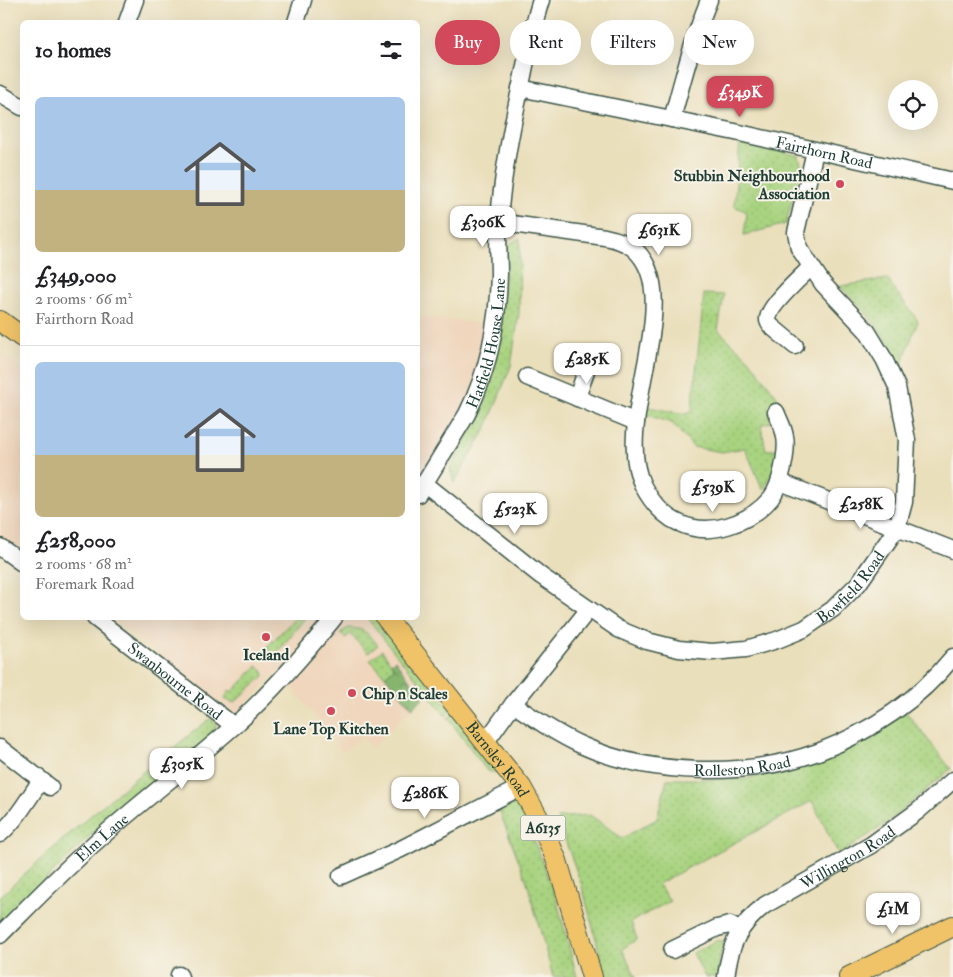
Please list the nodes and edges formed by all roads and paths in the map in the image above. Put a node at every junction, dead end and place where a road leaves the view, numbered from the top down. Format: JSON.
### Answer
{"nodes":[{"id":1,"x":135,"y":0,"type":"edge"},
{"id":2,"x":303,"y":0,"type":"edge"},
{"id":3,"x":541,"y":0,"type":"edge"},
{"id":4,"x":708,"y":0,"type":"edge"},
{"id":5,"x":128,"y":20,"type":"edge"},
{"id":6,"x":297,"y":20,"type":"edge"},
{"id":7,"x":520,"y":88,"type":"junction"},
{"id":8,"x":0,"y":94,"type":"edge"},
{"id":9,"x":20,"y":106,"type":"edge"},
{"id":10,"x":672,"y":119,"type":"junction"},
{"id":11,"x":815,"y":151,"type":"junction"},
{"id":12,"x":953,"y":181,"type":"edge"},
{"id":13,"x":498,"y":222,"type":"junction"},
{"id":14,"x":811,"y":267,"type":"junction"},
{"id":15,"x":0,"y":321,"type":"edge"},
{"id":16,"x":20,"y":336,"type":"edge"},
{"id":17,"x":795,"y":346,"type":"dead end"},
{"id":18,"x":586,"y":371,"type":"dead end"},
{"id":19,"x":527,"y":377,"type":"dead end"},
{"id":20,"x":577,"y":398,"type":"junction"},
{"id":21,"x":776,"y":412,"type":"dead end"},
{"id":22,"x":636,"y":422,"type":"junction"},
{"id":23,"x":780,"y":482,"type":"junction"},
{"id":24,"x":421,"y":489,"type":"edge"},
{"id":25,"x":897,"y":528,"type":"junction"},
{"id":26,"x":0,"y":547,"type":"edge"},
{"id":27,"x":953,"y":550,"type":"edge"},
{"id":28,"x":20,"y":562,"type":"edge"},
{"id":29,"x":589,"y":609,"type":"junction"},
{"id":30,"x":98,"y":620,"type":"edge"},
{"id":31,"x":332,"y":620,"type":"edge"},
{"id":32,"x":388,"y":620,"type":"edge"},
{"id":33,"x":953,"y":657,"type":"edge"},
{"id":34,"x":512,"y":704,"type":"junction"},
{"id":35,"x":234,"y":726,"type":"junction"},
{"id":36,"x":486,"y":743,"type":"junction"},
{"id":37,"x":0,"y":748,"type":"edge"},
{"id":38,"x":953,"y":780,"type":"edge"},
{"id":39,"x":521,"y":787,"type":"junction"},
{"id":40,"x":0,"y":834,"type":"edge"},
{"id":41,"x":341,"y":876,"type":"dead end"},
{"id":42,"x":953,"y":926,"type":"edge"},
{"id":43,"x":739,"y":930,"type":"junction"},
{"id":44,"x":0,"y":935,"type":"edge"},
{"id":45,"x":672,"y":950,"type":"dead end"},
{"id":46,"x":592,"y":977,"type":"edge"},
{"id":47,"x":726,"y":977,"type":"edge"},
{"id":48,"x":849,"y":977,"type":"edge"}],
"edges":[{"from":1,"to":5,"type":"street"},
{"from":2,"to":6,"type":"street"},
{"from":3,"to":7,"type":"street","name":"Hatfield House Lane"},
{"from":4,"to":10,"type":"street"},
{"from":7,"to":10,"type":"street","name":"Fairthorn Road"},
{"from":7,"to":13,"type":"street","name":"Hatfield House Lane"},
{"from":8,"to":9,"type":"street"},
{"from":10,"to":11,"type":"street","name":"Fairthorn Road"},
{"from":11,"to":12,"type":"street","name":"Fairthorn Road"},
{"from":11,"to":14,"type":"street","name":"Bowfield Road"},
{"from":13,"to":22,"type":"street"},
{"from":13,"to":24,"type":"street","name":"Hatfield House Lane"},
{"from":14,"to":17,"type":"street"},
{"from":14,"to":25,"type":"street","name":"Bowfield Road"},
{"from":15,"to":16,"type":"main road"},
{"from":18,"to":20,"type":"street"},
{"from":19,"to":20,"type":"street"},
{"from":20,"to":22,"type":"street"},
{"from":21,"to":23,"type":"street"},
{"from":22,"to":23,"type":"street"},
{"from":23,"to":25,"type":"street"},
{"from":24,"to":29,"type":"street","name":"Bowfield Road"},
{"from":25,"to":27,"type":"street"},
{"from":25,"to":29,"type":"street","name":"Bowfield Road"},
{"from":26,"to":28,"type":"street"},
{"from":29,"to":34,"type":"street"},
{"from":30,"to":35,"type":"street","name":"Swanbourne Road"},
{"from":31,"to":35,"type":"street","name":"Elm Lane"},
{"from":32,"to":36,"type":"main road","name":"Barnsley Road","number":"A6135"},
{"from":33,"to":34,"type":"street","name":"Rolleston Road"},
{"from":34,"to":36,"type":"street"},
{"from":35,"to":44,"type":"street","name":"Elm Lane"},
{"from":36,"to":39,"type":"main road","name":"Barnsley Road","number":"A6135"},
{"from":37,"to":40,"type":"street"},
{"from":38,"to":43,"type":"street","name":"Willington Road"},
{"from":39,"to":41,"type":"street"},
{"from":39,"to":46,"type":"main road","name":"Barnsley Road","number":"A6135"},
{"from":42,"to":48,"type":"main road"},
{"from":43,"to":45,"type":"street"},
{"from":43,"to":47,"type":"street","name":"Willington Road"}]}
